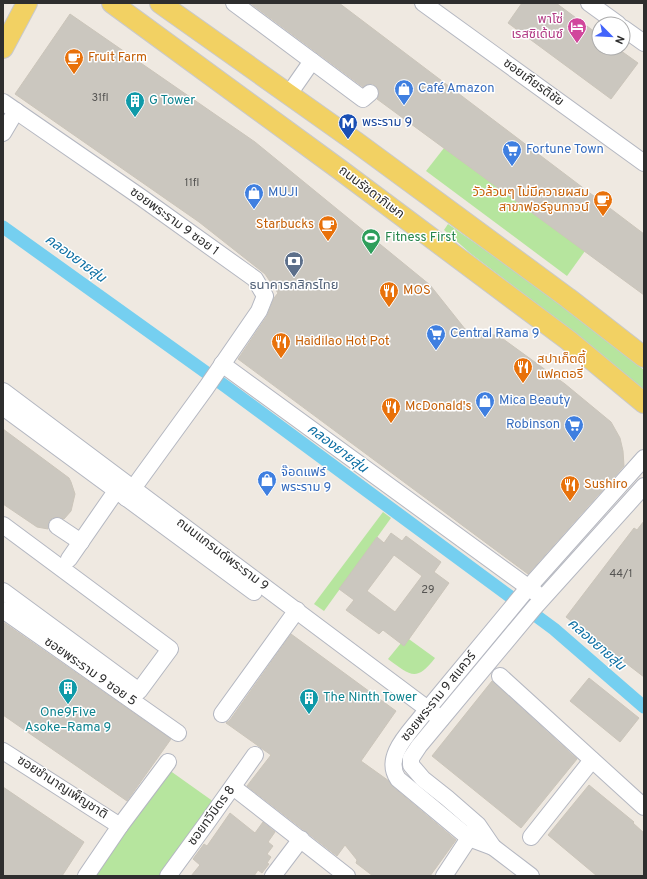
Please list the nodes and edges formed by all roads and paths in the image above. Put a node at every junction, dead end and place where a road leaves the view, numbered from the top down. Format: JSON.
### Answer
{"nodes":[{"id":1,"x":13,"y":3,"type":"edge"},
{"id":2,"x":27,"y":3,"type":"edge"},
{"id":3,"x":42,"y":3,"type":"edge"},
{"id":4,"x":112,"y":3,"type":"edge"},
{"id":5,"x":160,"y":3,"type":"edge"},
{"id":6,"x":234,"y":3,"type":"edge"},
{"id":7,"x":423,"y":3,"type":"edge"},
{"id":8,"x":589,"y":3,"type":"edge"},
{"id":9,"x":607,"y":16,"type":"edge"},
{"id":10,"x":8,"y":26,"type":"edge"},
{"id":11,"x":631,"y":34,"type":"edge"},
{"id":12,"x":644,"y":43,"type":"edge"},
{"id":13,"x":3,"y":48,"type":"edge"},
{"id":14,"x":312,"y":61,"type":"junction"},
{"id":15,"x":370,"y":93,"type":"dead end"},
{"id":16,"x":289,"y":94,"type":"junction"},
{"id":17,"x":8,"y":101,"type":"edge"},
{"id":18,"x":3,"y":133,"type":"edge"},
{"id":19,"x":356,"y":142,"type":"junction"},
{"id":20,"x":644,"y":163,"type":"edge"},
{"id":21,"x":339,"y":169,"type":"junction"},
{"id":22,"x":644,"y":356,"type":"edge"},
{"id":23,"x":220,"y":368,"type":"junction"},
{"id":24,"x":3,"y":391,"type":"edge"},
{"id":25,"x":644,"y":403,"type":"edge"},
{"id":26,"x":3,"y":407,"type":"edge"},
{"id":27,"x":644,"y":458,"type":"edge"},
{"id":28,"x":629,"y":475,"type":"junction"},
{"id":29,"x":643,"y":487,"type":"edge"},
{"id":30,"x":125,"y":492,"type":"junction"},
{"id":31,"x":3,"y":525,"type":"edge"},
{"id":32,"x":57,"y":526,"type":"dead end"},
{"id":33,"x":81,"y":542,"type":"junction"},
{"id":34,"x":69,"y":558,"type":"dead end"},
{"id":35,"x":3,"y":591,"type":"edge"},
{"id":36,"x":521,"y":597,"type":"junction"},
{"id":37,"x":535,"y":607,"type":"junction"},
{"id":38,"x":3,"y":610,"type":"edge"},
{"id":39,"x":293,"y":614,"type":"junction"},
{"id":40,"x":500,"y":676,"type":"dead end"},
{"id":41,"x":425,"y":713,"type":"junction"},
{"id":42,"x":222,"y":714,"type":"dead end"},
{"id":43,"x":438,"y":723,"type":"junction"},
{"id":44,"x":178,"y":733,"type":"dead end"},
{"id":45,"x":3,"y":751,"type":"edge"},
{"id":46,"x":256,"y":755,"type":"dead end"},
{"id":47,"x":592,"y":760,"type":"junction"},
{"id":48,"x":168,"y":762,"type":"dead end"},
{"id":49,"x":233,"y":787,"type":"junction"},
{"id":50,"x":644,"y":807,"type":"edge"},
{"id":51,"x":120,"y":826,"type":"junction"},
{"id":52,"x":474,"y":832,"type":"junction"},
{"id":53,"x":531,"y":837,"type":"dead end"},
{"id":54,"x":301,"y":839,"type":"junction"},
{"id":55,"x":86,"y":876,"type":"edge"},
{"id":56,"x":168,"y":876,"type":"edge"},
{"id":57,"x":272,"y":876,"type":"edge"},
{"id":58,"x":347,"y":876,"type":"edge"},
{"id":59,"x":444,"y":876,"type":"edge"},
{"id":60,"x":531,"y":876,"type":"edge"}],
"edges":[{"from":1,"to":10,"type":"main road"},
{"from":2,"to":10,"type":"main road"},
{"from":3,"to":10,"type":"main road"},
{"from":4,"to":21,"type":"main road","name":"ถนนรัชดาภิเษก"},
{"from":5,"to":16,"type":"main road"},
{"from":6,"to":14,"type":"street"},
{"from":7,"to":20,"type":"street","name":"ซอยเกียรติชัย"},
{"from":8,"to":9,"type":"street"},
{"from":10,"to":13,"type":"main road"},
{"from":11,"to":12,"type":"street"},
{"from":14,"to":15,"type":"street"},
{"from":14,"to":16,"type":"street"},
{"from":16,"to":19,"type":"main road"},
{"from":17,"to":18,"type":"street"},
{"from":17,"to":23,"type":"street","name":"ซอยพระราม 9 ซอย 1"},
{"from":19,"to":21,"type":"main road"},
{"from":19,"to":22,"type":"main road"},
{"from":21,"to":25,"type":"main road","name":"ถนนรัชดาภิเษก"},
{"from":23,"to":30,"type":"street"},
{"from":23,"to":36,"type":"street"},
{"from":24,"to":30,"type":"street","name":"ถนนแกรนด์พระราม 9"},
{"from":26,"to":30,"type":"street","name":"ถนนแกรนด์พระราม 9"},
{"from":27,"to":28,"type":"street","name":"ซอยพระราม 9 สแควร์"},
{"from":28,"to":29,"type":"street"},
{"from":28,"to":36,"type":"street","name":"ซอยพระราม 9 สแควร์"},
{"from":29,"to":37,"type":"street","name":"ซอยพระราม 9 สแควร์"},
{"from":30,"to":33,"type":"street"},
{"from":30,"to":39,"type":"street","name":"ถนนแกรนด์พระราม 9"},
{"from":31,"to":35,"type":"street"},
{"from":32,"to":33,"type":"street"},
{"from":33,"to":34,"type":"street"},
{"from":36,"to":37,"type":"street"},
{"from":36,"to":41,"type":"street","name":"ซอยพระราม 9 สแควร์"},
{"from":37,"to":43,"type":"street","name":"ซอยพระราม 9 สแควร์"},
{"from":38,"to":44,"type":"street","name":"ซอยพระราม 9 ซอย 5"},
{"from":39,"to":41,"type":"street","name":"ถนนแกรนด์พระราม 9"},
{"from":39,"to":42,"type":"street"},
{"from":40,"to":47,"type":"street"},
{"from":41,"to":43,"type":"street","name":"ถนนแกรนด์พระราม 9"},
{"from":41,"to":52,"type":"street","name":"ซอยพระราม 9 สแควร์"},
{"from":43,"to":52,"type":"street","name":"ซอยพระราม 9 สแควร์"},
{"from":45,"to":51,"type":"street","name":"ซอยชำนาญเพ็ญชาติ"},
{"from":46,"to":49,"type":"street","name":"ซอยทวีมิตร 8"},
{"from":47,"to":50,"type":"street"},
{"from":47,"to":53,"type":"street"},
{"from":48,"to":51,"type":"street"},
{"from":49,"to":54,"type":"street"},
{"from":49,"to":56,"type":"street","name":"ซอยทวีมิตร 8"},
{"from":51,"to":55,"type":"street"},
{"from":52,"to":59,"type":"street"},
{"from":52,"to":60,"type":"street","name":"ซอยพระราม 9 สแควร์"},
{"from":54,"to":57,"type":"street"},
{"from":54,"to":58,"type":"street"}]}
